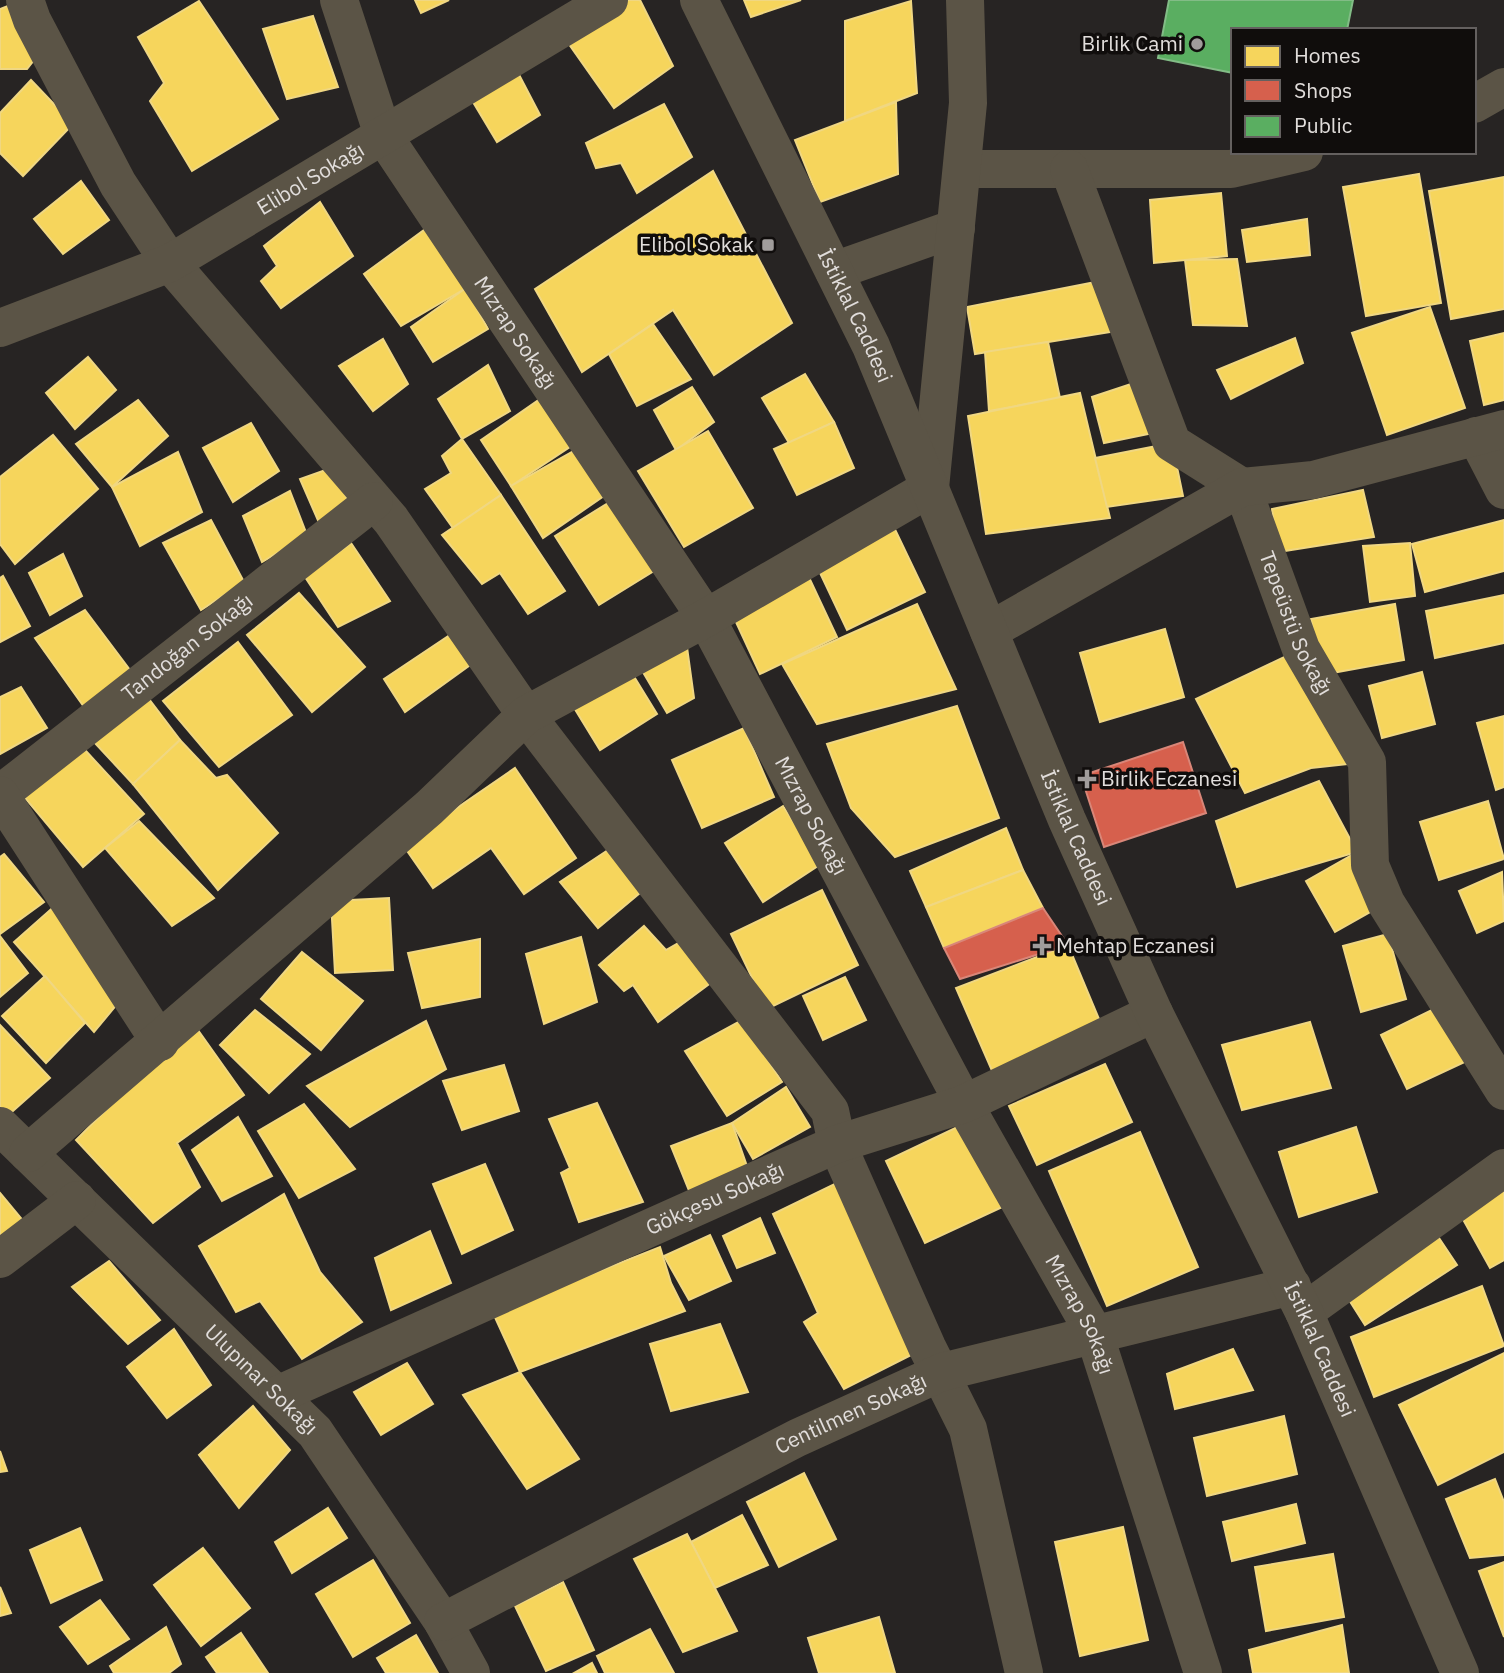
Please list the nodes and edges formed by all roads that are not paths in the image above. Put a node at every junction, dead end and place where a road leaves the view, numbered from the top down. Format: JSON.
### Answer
{"nodes":[{"id":1,"x":25,"y":0,"type":"edge"},
{"id":2,"x":339,"y":0,"type":"edge"},
{"id":3,"x":609,"y":0,"type":"edge"},
{"id":4,"x":699,"y":0,"type":"edge"},
{"id":5,"x":965,"y":0,"type":"edge"},
{"id":6,"x":1504,"y":87,"type":"edge"},
{"id":7,"x":1476,"y":103,"type":"edge"},
{"id":8,"x":383,"y":135,"type":"junction"},
{"id":9,"x":1295,"y":154,"type":"edge"},
{"id":10,"x":962,"y":169,"type":"junction"},
{"id":11,"x":1069,"y":169,"type":"junction"},
{"id":12,"x":956,"y":228,"type":"junction"},
{"id":13,"x":170,"y":263,"type":"junction"},
{"id":14,"x":834,"y":271,"type":"junction"},
{"id":15,"x":0,"y":328,"type":"edge"},
{"id":16,"x":1490,"y":432,"type":"edge"},
{"id":17,"x":1242,"y":487,"type":"junction"},
{"id":18,"x":930,"y":488,"type":"junction"},
{"id":19,"x":1504,"y":490,"type":"edge"},
{"id":20,"x":374,"y":501,"type":"junction"},
{"id":21,"x":706,"y":618,"type":"junction"},
{"id":22,"x":989,"y":631,"type":"junction"},
{"id":23,"x":526,"y":715,"type":"junction"},
{"id":24,"x":0,"y":795,"type":"edge"},
{"id":25,"x":1154,"y":1013,"type":"junction"},
{"id":26,"x":160,"y":1042,"type":"junction"},
{"id":27,"x":1504,"y":1091,"type":"edge"},
{"id":28,"x":964,"y":1104,"type":"junction"},
{"id":29,"x":0,"y":1126,"type":"edge"},
{"id":30,"x":837,"y":1144,"type":"junction"},
{"id":31,"x":28,"y":1153,"type":"junction"},
{"id":32,"x":1504,"y":1168,"type":"edge"},
{"id":33,"x":77,"y":1200,"type":"junction"},
{"id":34,"x":0,"y":1259,"type":"edge"},
{"id":35,"x":1298,"y":1299,"type":"junction"},
{"id":36,"x":1094,"y":1333,"type":"junction"},
{"id":37,"x":942,"y":1372,"type":"junction"},
{"id":38,"x":277,"y":1395,"type":"junction"},
{"id":39,"x":443,"y":1622,"type":"junction"},
{"id":40,"x":471,"y":1673,"type":"edge"},
{"id":41,"x":1024,"y":1673,"type":"edge"},
{"id":42,"x":1203,"y":1673,"type":"edge"},
{"id":43,"x":1460,"y":1673,"type":"edge"}],
"edges":[{"from":1,"to":13,"type":"street"},
{"from":2,"to":8,"type":"street","name":"Mızrap Sokağı"},
{"from":3,"to":8,"type":"street","name":"Elibol Sokağı"},
{"from":4,"to":14,"type":"street","name":"İstiklal Caddesi"},
{"from":5,"to":10,"type":"street"},
{"from":6,"to":7,"type":"street"},
{"from":8,"to":13,"type":"street","name":"Elibol Sokağı"},
{"from":8,"to":21,"type":"street","name":"Mızrap Sokağı"},
{"from":9,"to":11,"type":"street"},
{"from":10,"to":11,"type":"street"},
{"from":10,"to":12,"type":"street"},
{"from":11,"to":17,"type":"street"},
{"from":12,"to":14,"type":"street"},
{"from":12,"to":18,"type":"street"},
{"from":13,"to":15,"type":"street","name":"Elibol Sokağı"},
{"from":13,"to":20,"type":"street"},
{"from":14,"to":18,"type":"street","name":"İstiklal Caddesi"},
{"from":16,"to":17,"type":"street"},
{"from":16,"to":19,"type":"street"},
{"from":17,"to":22,"type":"street"},
{"from":17,"to":27,"type":"street","name":"Tepeüstü Sokağı"},
{"from":18,"to":21,"type":"street"},
{"from":18,"to":22,"type":"street","name":"İstiklal Caddesi"},
{"from":20,"to":23,"type":"street"},
{"from":20,"to":24,"type":"street","name":"Tandoğan Sokağı"},
{"from":21,"to":23,"type":"street"},
{"from":21,"to":28,"type":"street","name":"Mızrap Sokağı"},
{"from":22,"to":25,"type":"street","name":"İstiklal Caddesi"},
{"from":23,"to":26,"type":"street"},
{"from":23,"to":30,"type":"street"},
{"from":24,"to":26,"type":"street"},
{"from":25,"to":28,"type":"street","name":"Gökçesu Sokağı"},
{"from":25,"to":35,"type":"street","name":"İstiklal Caddesi"},
{"from":26,"to":31,"type":"street"},
{"from":28,"to":30,"type":"street","name":"Gökçesu Sokağı"},
{"from":28,"to":36,"type":"street","name":"Mızrap Sokağı"},
{"from":29,"to":31,"type":"street","name":"Ulupınar Sokağı"},
{"from":30,"to":37,"type":"street"},
{"from":30,"to":38,"type":"street","name":"Gökçesu Sokağı"},
{"from":31,"to":33,"type":"street","name":"Ulupınar Sokağı"},
{"from":32,"to":35,"type":"street"},
{"from":33,"to":34,"type":"street"},
{"from":33,"to":38,"type":"street","name":"Ulupınar Sokağı"},
{"from":35,"to":36,"type":"street","name":"Centilmen Sokağı"},
{"from":35,"to":43,"type":"street","name":"İstiklal Caddesi"},
{"from":36,"to":37,"type":"street","name":"Centilmen Sokağı"},
{"from":36,"to":42,"type":"street","name":"Mızrap Sokağı"},
{"from":37,"to":39,"type":"street","name":"Centilmen Sokağı"},
{"from":37,"to":41,"type":"street"},
{"from":38,"to":39,"type":"street","name":"Ulupınar Sokağı"},
{"from":39,"to":40,"type":"street","name":"Ulupınar Sokağı"}]}
